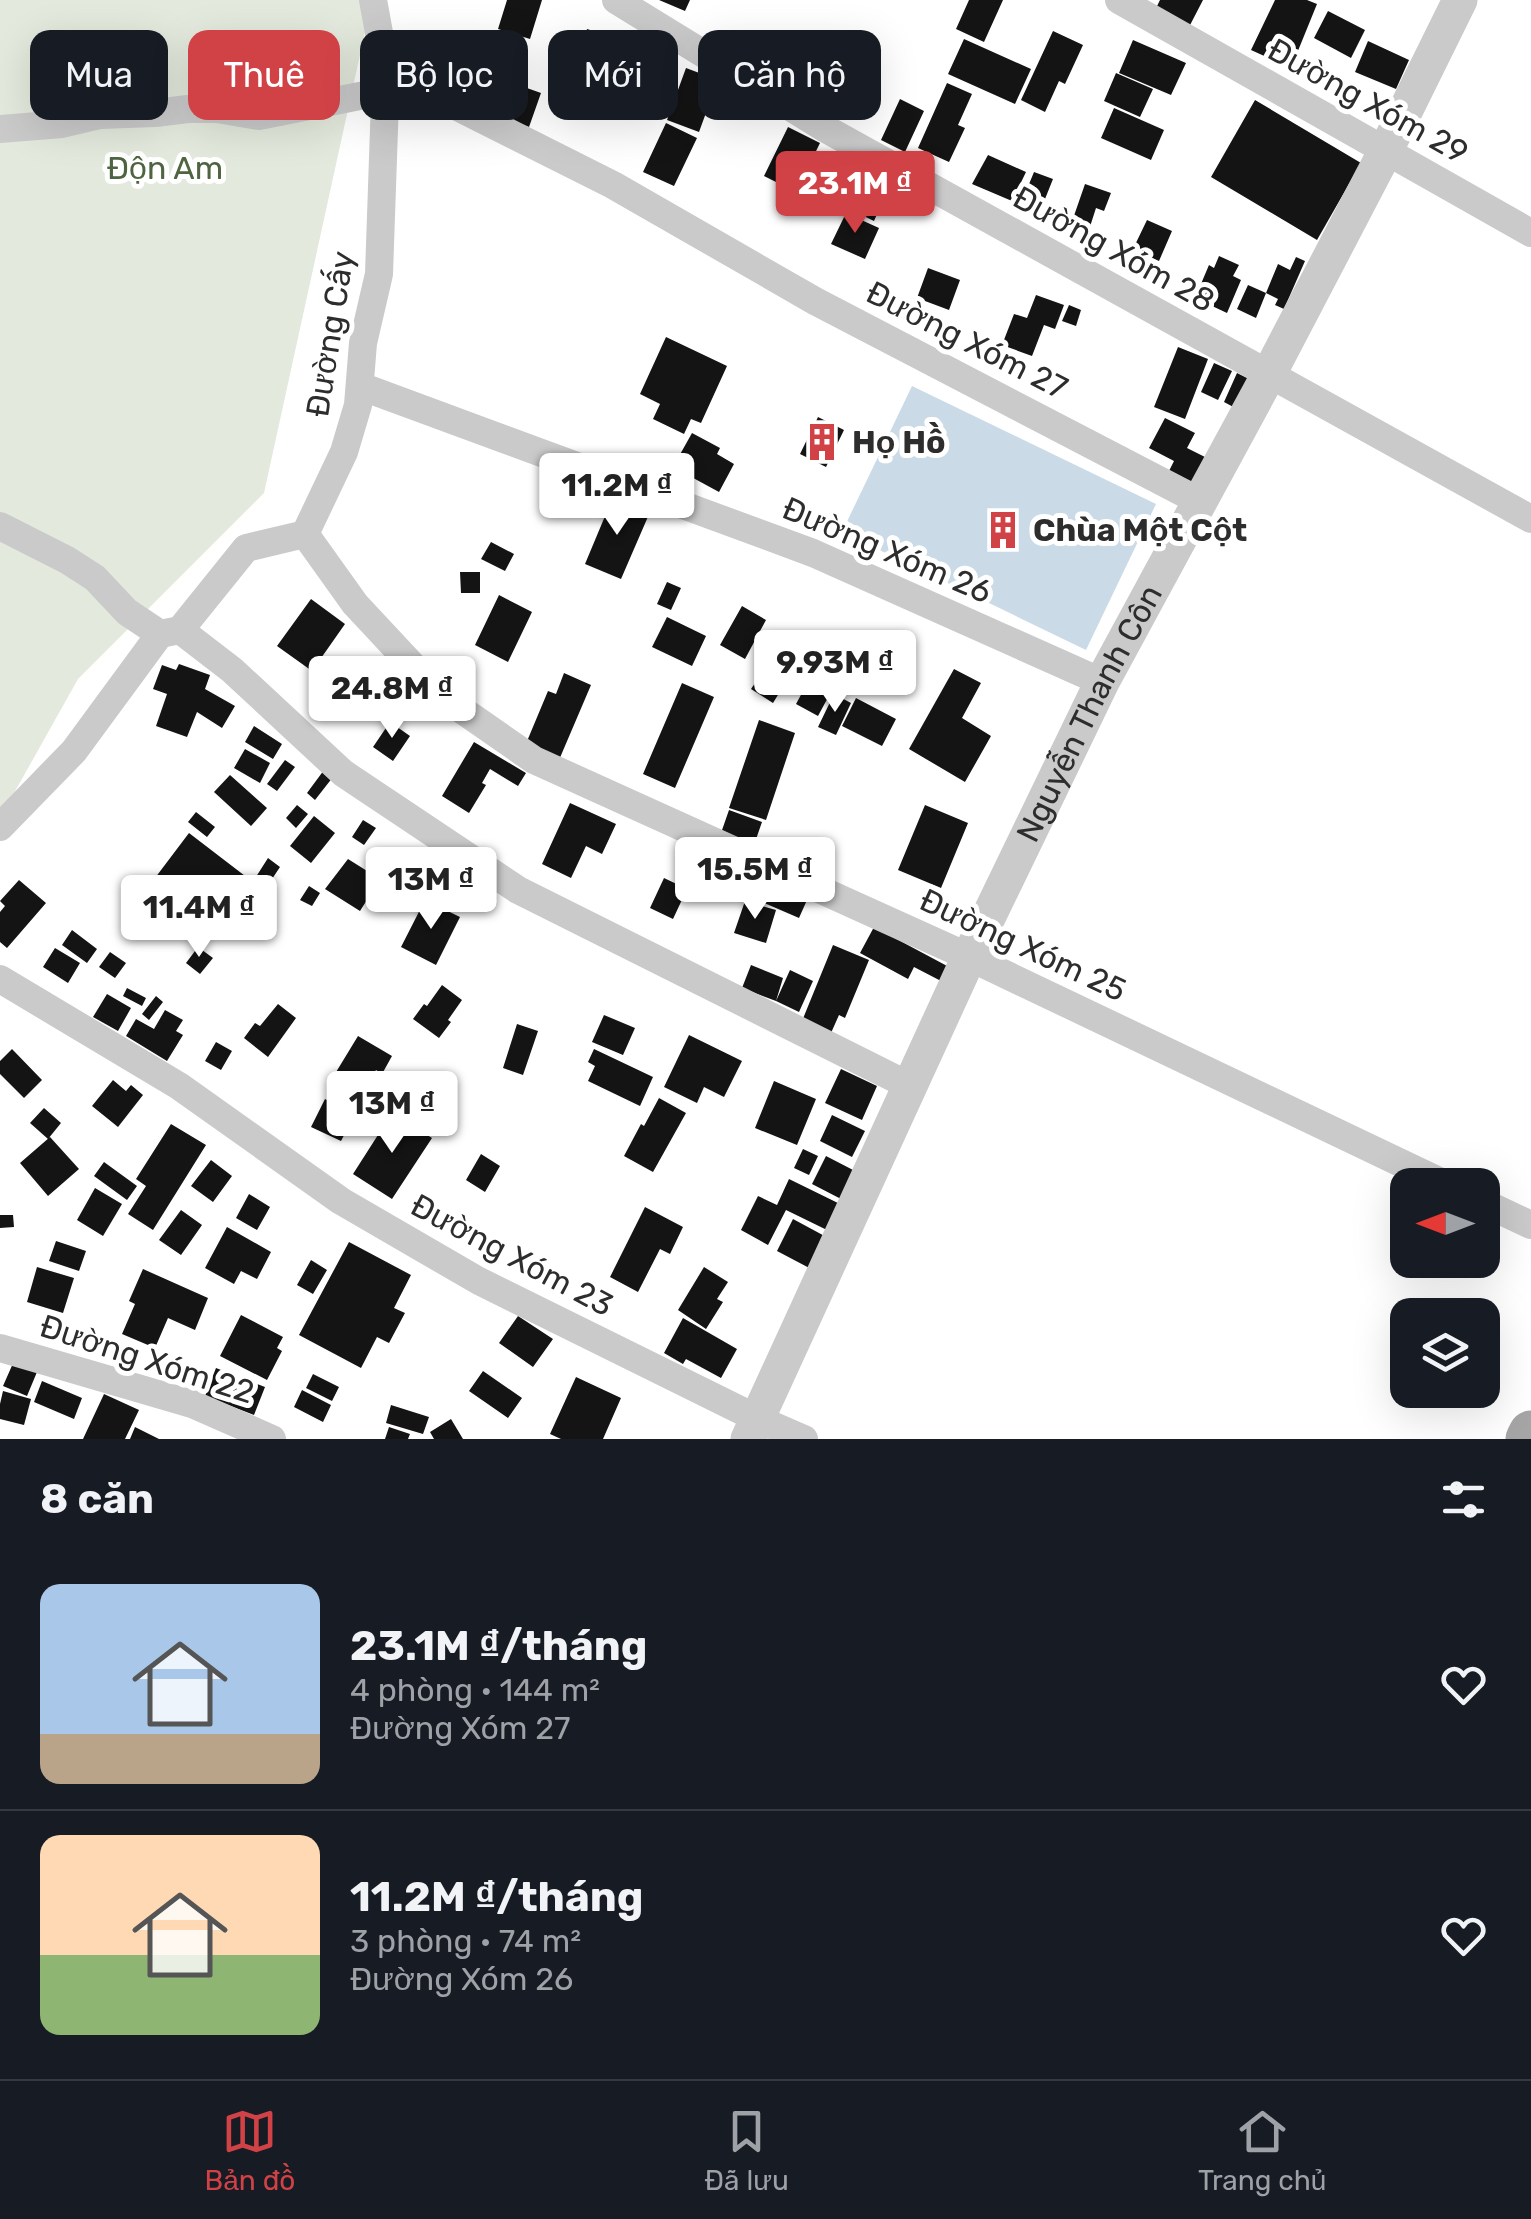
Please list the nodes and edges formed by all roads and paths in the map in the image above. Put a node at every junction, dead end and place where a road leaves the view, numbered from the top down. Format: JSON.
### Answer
{"nodes":[{"id":1,"x":373,"y":0,"type":"edge"},
{"id":2,"x":616,"y":0,"type":"edge"},
{"id":3,"x":1119,"y":0,"type":"edge"},
{"id":4,"x":1460,"y":0,"type":"edge"},
{"id":5,"x":378,"y":30,"type":"edge"},
{"id":6,"x":360,"y":88,"type":"edge"},
{"id":7,"x":385,"y":120,"type":"edge"},
{"id":8,"x":472,"y":120,"type":"edge"},
{"id":9,"x":0,"y":129,"type":"edge"},
{"id":10,"x":1385,"y":152,"type":"junction"},
{"id":11,"x":1531,"y":233,"type":"edge"},
{"id":12,"x":1269,"y":374,"type":"junction"},
{"id":13,"x":360,"y":386,"type":"junction"},
{"id":14,"x":1199,"y":501,"type":"junction"},
{"id":15,"x":1531,"y":518,"type":"edge"},
{"id":16,"x":0,"y":526,"type":"edge"},
{"id":17,"x":304,"y":534,"type":"junction"},
{"id":18,"x":170,"y":632,"type":"junction"},
{"id":19,"x":1102,"y":682,"type":"junction"},
{"id":20,"x":0,"y":827,"type":"edge"},
{"id":21,"x":970,"y":957,"type":"junction"},
{"id":22,"x":0,"y":979,"type":"edge"},
{"id":23,"x":910,"y":1086,"type":"junction"},
{"id":24,"x":1411,"y":1168,"type":"edge"},
{"id":25,"x":1500,"y":1210,"type":"edge"},
{"id":26,"x":1531,"y":1225,"type":"edge"},
{"id":27,"x":0,"y":1348,"type":"edge"},
{"id":28,"x":753,"y":1429,"type":"edge"},
{"id":29,"x":272,"y":1439,"type":"edge"},
{"id":30,"x":804,"y":1439,"type":"edge"}],
"edges":[{"from":1,"to":5,"type":"street","name":"Đường Cấy"},
{"from":2,"to":12,"type":"street","name":"Đường Xóm 28"},
{"from":3,"to":10,"type":"street","name":"Đường Xóm 29"},
{"from":4,"to":10,"type":"street","name":"Nguyễn Thanh Côn"},
{"from":6,"to":9,"type":"street"},
{"from":7,"to":13,"type":"street","name":"Đường Cấy"},
{"from":8,"to":14,"type":"street","name":"Đường Xóm 27"},
{"from":10,"to":11,"type":"street","name":"Đường Xóm 29"},
{"from":10,"to":12,"type":"street","name":"Nguyễn Thanh Côn"},
{"from":12,"to":14,"type":"street","name":"Nguyễn Thanh Côn"},
{"from":12,"to":15,"type":"street","name":"Đường Xóm 28"},
{"from":13,"to":17,"type":"street","name":"Đường Cấy"},
{"from":13,"to":19,"type":"street","name":"Đường Xóm 26"},
{"from":14,"to":19,"type":"street","name":"Nguyễn Thanh Côn"},
{"from":16,"to":18,"type":"street"},
{"from":17,"to":18,"type":"street"},
{"from":17,"to":21,"type":"street","name":"Đường Xóm 25"},
{"from":18,"to":20,"type":"street"},
{"from":18,"to":23,"type":"street"},
{"from":19,"to":21,"type":"street","name":"Nguyễn Thanh Côn"},
{"from":21,"to":23,"type":"street","name":"Nguyễn Thanh Côn"},
{"from":21,"to":24,"type":"street","name":"Đường Xóm 25"},
{"from":22,"to":28,"type":"street","name":"Đường Xóm 23"},
{"from":23,"to":28,"type":"street","name":"Nguyễn Thanh Côn"},
{"from":25,"to":26,"type":"street"},
{"from":27,"to":29,"type":"street","name":"Đường Xóm 22"},
{"from":28,"to":30,"type":"street","name":"Đường Xóm 23"}]}
